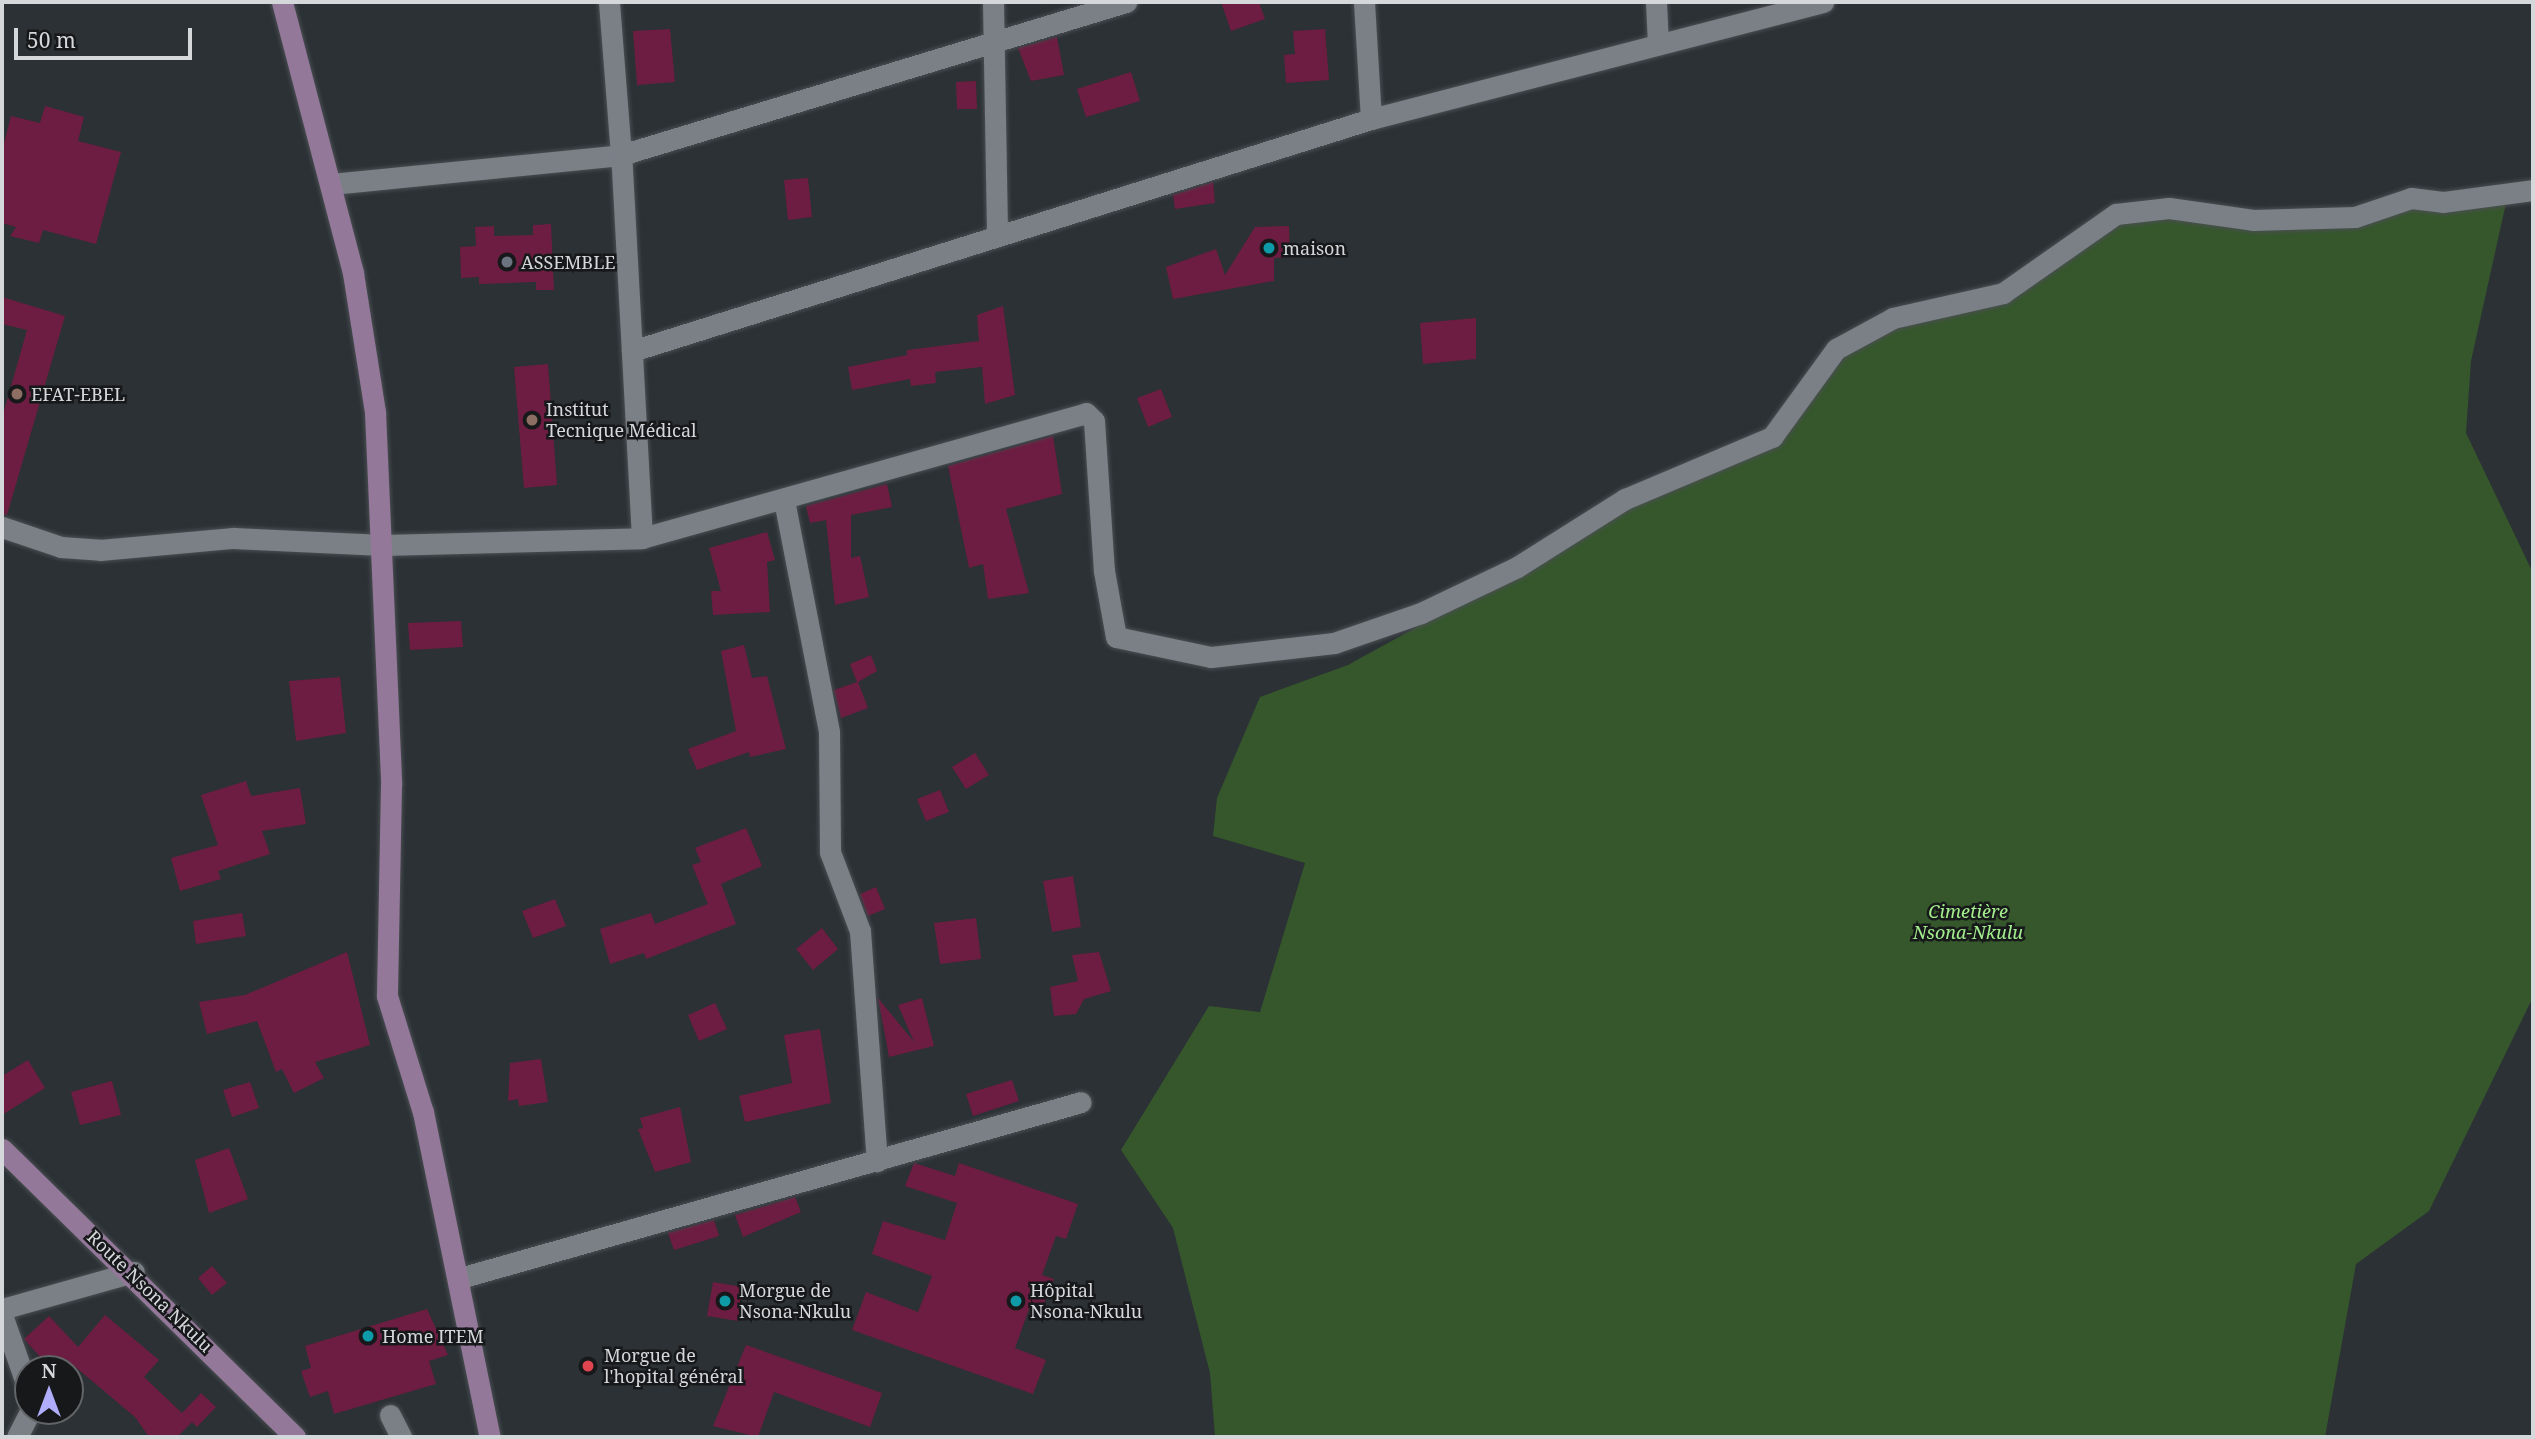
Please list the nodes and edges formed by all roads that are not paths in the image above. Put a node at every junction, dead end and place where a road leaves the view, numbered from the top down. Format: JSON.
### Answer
{"nodes":[{"id":1,"x":282,"y":2,"type":"edge"},
{"id":2,"x":609,"y":2,"type":"edge"},
{"id":3,"x":993,"y":2,"type":"edge"},
{"id":4,"x":1126,"y":2,"type":"edge"},
{"id":5,"x":1364,"y":2,"type":"edge"},
{"id":6,"x":1656,"y":2,"type":"edge"},
{"id":7,"x":1823,"y":2,"type":"edge"},
{"id":8,"x":997,"y":41,"type":"junction"},
{"id":9,"x":1658,"y":44,"type":"junction"},
{"id":10,"x":1371,"y":119,"type":"junction"},
{"id":11,"x":621,"y":155,"type":"junction"},
{"id":12,"x":332,"y":184,"type":"junction"},
{"id":13,"x":2533,"y":190,"type":"edge"},
{"id":14,"x":997,"y":235,"type":"junction"},
{"id":15,"x":632,"y":351,"type":"junction"},
{"id":16,"x":784,"y":500,"type":"junction"},
{"id":17,"x":2,"y":527,"type":"edge"},
{"id":18,"x":642,"y":538,"type":"junction"},
{"id":19,"x":383,"y":545,"type":"junction"},
{"id":20,"x":1081,"y":1102,"type":"dead end"},
{"id":21,"x":2,"y":1149,"type":"edge"},
{"id":22,"x":877,"y":1161,"type":"junction"},
{"id":23,"x":134,"y":1272,"type":"junction"},
{"id":24,"x":460,"y":1278,"type":"junction"},
{"id":25,"x":2,"y":1309,"type":"edge"},
{"id":26,"x":2,"y":1315,"type":"edge"},
{"id":27,"x":16,"y":1355,"type":"edge"},
{"id":28,"x":390,"y":1415,"type":"dead end"},
{"id":29,"x":295,"y":1437,"type":"edge"},
{"id":30,"x":401,"y":1437,"type":"edge"},
{"id":31,"x":490,"y":1437,"type":"edge"}],
"edges":[{"from":1,"to":12,"type":"street"},
{"from":2,"to":11,"type":"street"},
{"from":3,"to":8,"type":"street"},
{"from":4,"to":8,"type":"street"},
{"from":5,"to":10,"type":"street"},
{"from":6,"to":9,"type":"street"},
{"from":7,"to":9,"type":"street"},
{"from":8,"to":11,"type":"street"},
{"from":8,"to":14,"type":"street"},
{"from":9,"to":10,"type":"street"},
{"from":10,"to":14,"type":"street"},
{"from":11,"to":12,"type":"street"},
{"from":11,"to":15,"type":"street"},
{"from":12,"to":19,"type":"street"},
{"from":13,"to":16,"type":"street"},
{"from":14,"to":15,"type":"street"},
{"from":15,"to":18,"type":"street"},
{"from":16,"to":18,"type":"street"},
{"from":16,"to":22,"type":"street"},
{"from":17,"to":19,"type":"street"},
{"from":18,"to":19,"type":"street"},
{"from":19,"to":24,"type":"street"},
{"from":20,"to":22,"type":"street"},
{"from":21,"to":23,"type":"street","name":"Route Nsona Nkulu"},
{"from":22,"to":24,"type":"street"},
{"from":23,"to":25,"type":"street"},
{"from":23,"to":29,"type":"street","name":"Route Nsona Nkulu"},
{"from":24,"to":31,"type":"street"},
{"from":26,"to":27,"type":"street"},
{"from":28,"to":30,"type":"street"}]}
